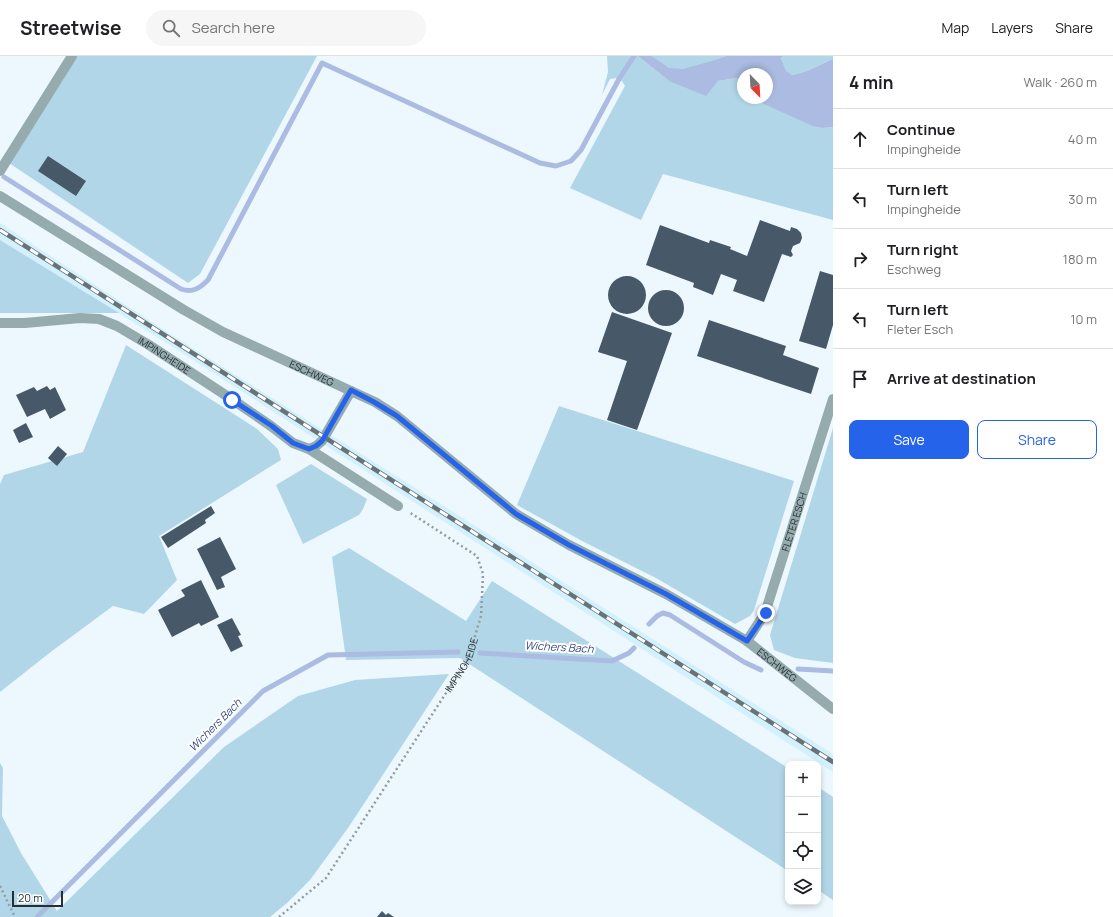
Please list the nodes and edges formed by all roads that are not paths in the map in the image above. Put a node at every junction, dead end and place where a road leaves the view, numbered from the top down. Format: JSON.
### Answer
{"nodes":[{"id":1,"x":72,"y":56,"type":"edge"},
{"id":2,"x":0,"y":171,"type":"edge"},
{"id":3,"x":0,"y":196,"type":"edge"},
{"id":4,"x":0,"y":323,"type":"edge"},
{"id":5,"x":351,"y":390,"type":"junction"},
{"id":6,"x":833,"y":399,"type":"edge"},
{"id":7,"x":309,"y":449,"type":"junction"},
{"id":8,"x":398,"y":506,"type":"road end"},
{"id":9,"x":747,"y":641,"type":"junction"},
{"id":10,"x":833,"y":709,"type":"edge"}],
"edges":[{"from":1,"to":2,"type":"street"},
{"from":3,"to":5,"type":"street","name":"ESCHWEG"},
{"from":4,"to":7,"type":"street","name":"IMPINGHEIDE"},
{"from":5,"to":7,"type":"street"},
{"from":5,"to":9,"type":"street","name":"ESCHWEG"},
{"from":6,"to":9,"type":"street","name":"FLETER ESCH"},
{"from":7,"to":8,"type":"street","name":"IMPINGHEIDE"},
{"from":9,"to":10,"type":"street","name":"ESCHWEG"}]}
